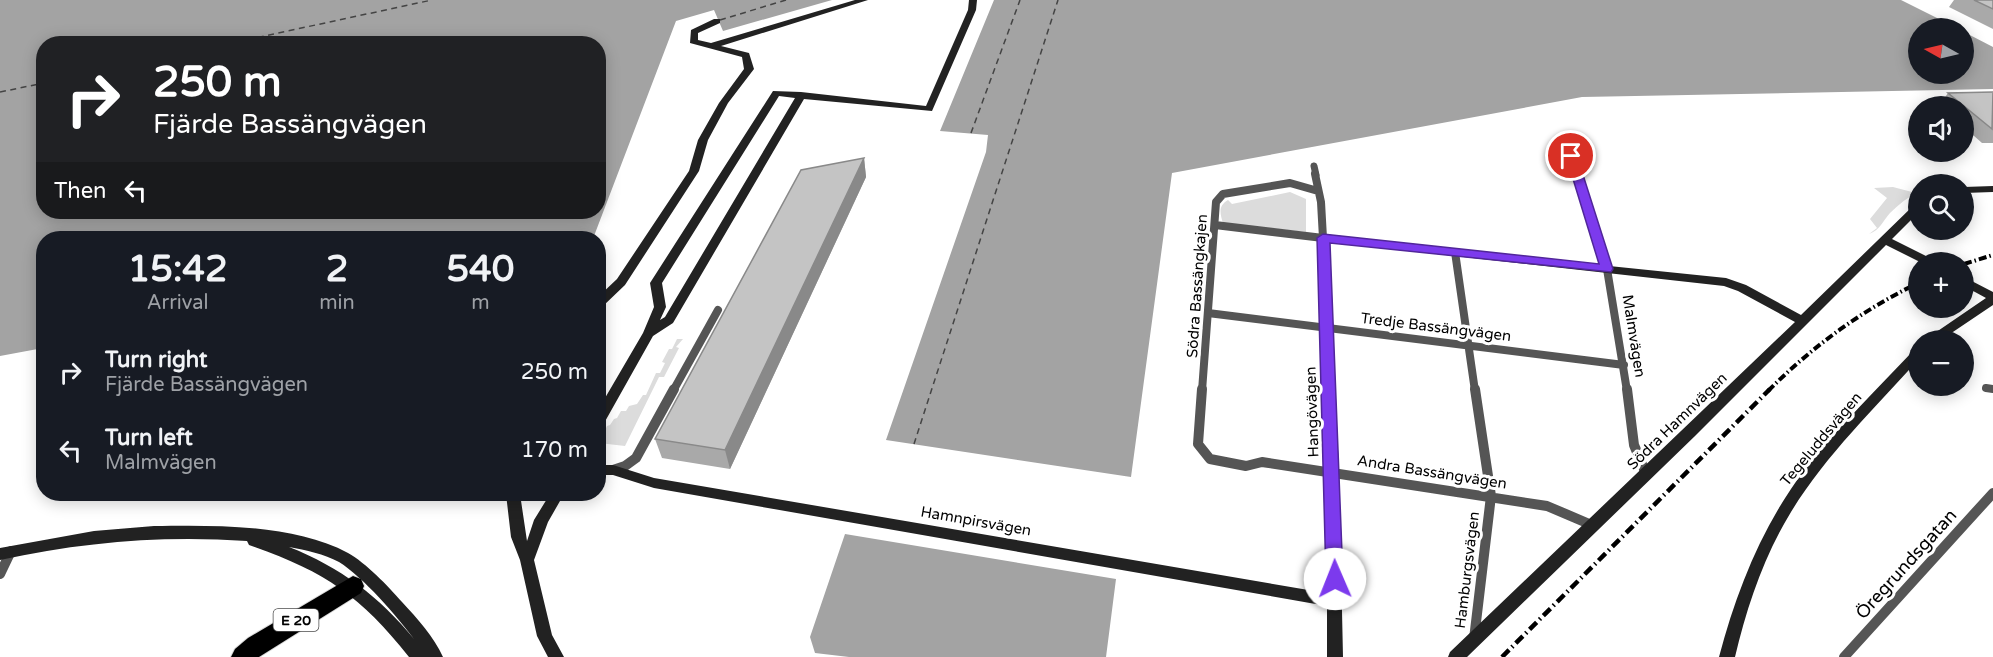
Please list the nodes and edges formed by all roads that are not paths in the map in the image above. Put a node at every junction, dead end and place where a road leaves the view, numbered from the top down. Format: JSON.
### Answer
{"nodes":[{"id":1,"x":864,"y":0,"type":"edge"},
{"id":2,"x":973,"y":0,"type":"edge"},
{"id":3,"x":717,"y":21,"type":"dead end"},
{"id":4,"x":709,"y":46,"type":"junction"},
{"id":5,"x":801,"y":95,"type":"junction"},
{"id":6,"x":1564,"y":136,"type":"dead end"},
{"id":7,"x":1314,"y":166,"type":"dead end"},
{"id":8,"x":1993,"y":189,"type":"edge"},
{"id":9,"x":1974,"y":190,"type":"edge"},
{"id":10,"x":1318,"y":191,"type":"junction"},
{"id":11,"x":1908,"y":217,"type":"edge"},
{"id":12,"x":1215,"y":225,"type":"junction"},
{"id":13,"x":1323,"y":238,"type":"junction"},
{"id":14,"x":1885,"y":240,"type":"junction"},
{"id":15,"x":1455,"y":252,"type":"junction"},
{"id":16,"x":1908,"y":252,"type":"edge"},
{"id":17,"x":1607,"y":269,"type":"junction"},
{"id":18,"x":1974,"y":287,"type":"edge"},
{"id":19,"x":606,"y":296,"type":"edge"},
{"id":20,"x":1993,"y":298,"type":"edge"},
{"id":21,"x":718,"y":310,"type":"dead end"},
{"id":22,"x":1208,"y":313,"type":"junction"},
{"id":23,"x":1803,"y":321,"type":"junction"},
{"id":24,"x":1328,"y":328,"type":"junction"},
{"id":25,"x":1947,"y":330,"type":"edge"},
{"id":26,"x":649,"y":333,"type":"junction"},
{"id":27,"x":1469,"y":346,"type":"junction"},
{"id":28,"x":1908,"y":364,"type":"edge"},
{"id":29,"x":1624,"y":365,"type":"junction"},
{"id":30,"x":606,"y":408,"type":"edge"},
{"id":31,"x":1198,"y":444,"type":"joint"},
{"id":32,"x":606,"y":470,"type":"edge"},
{"id":33,"x":1332,"y":472,"type":"junction"},
{"id":34,"x":1647,"y":474,"type":"junction"},
{"id":35,"x":1993,"y":493,"type":"edge"},
{"id":36,"x":1491,"y":496,"type":"junction"},
{"id":37,"x":514,"y":501,"type":"edge"},
{"id":38,"x":552,"y":501,"type":"edge"},
{"id":39,"x":1594,"y":526,"type":"junction"},
{"id":40,"x":6,"y":553,"type":"edge"},
{"id":41,"x":527,"y":560,"type":"junction"},
{"id":42,"x":0,"y":574,"type":"edge"},
{"id":43,"x":360,"y":582,"type":"junction"},
{"id":44,"x":1335,"y":601,"type":"junction"},
{"id":45,"x":1473,"y":641,"type":"junction"},
{"id":46,"x":243,"y":657,"type":"edge"},
{"id":47,"x":419,"y":657,"type":"edge"},
{"id":48,"x":435,"y":657,"type":"edge"},
{"id":49,"x":556,"y":657,"type":"edge"},
{"id":50,"x":1335,"y":657,"type":"edge"},
{"id":51,"x":1456,"y":657,"type":"edge"},
{"id":52,"x":1726,"y":657,"type":"edge"},
{"id":53,"x":1844,"y":657,"type":"edge"}],
"edges":[{"from":1,"to":4,"type":"main road"},
{"from":2,"to":5,"type":"main road"},
{"from":3,"to":4,"type":"main road"},
{"from":4,"to":19,"type":"main road"},
{"from":5,"to":26,"type":"main road"},
{"from":5,"to":26,"type":"main road"},
{"from":6,"to":17,"type":"street","name":"Malmvägen"},
{"from":7,"to":10,"type":"street","name":"Hangövägen"},
{"from":8,"to":9,"type":"main road"},
{"from":10,"to":12,"type":"street","name":"Södra Bassängkajen"},
{"from":10,"to":13,"type":"street","name":"Hangövägen"},
{"from":11,"to":14,"type":"main road","name":"Södra Hamnvägen"},
{"from":12,"to":13,"type":"street"},
{"from":12,"to":22,"type":"street","name":"Södra Bassängkajen"},
{"from":13,"to":15,"type":"main road"},
{"from":13,"to":24,"type":"main road","name":"Hangövägen"},
{"from":14,"to":16,"type":"main road"},
{"from":14,"to":23,"type":"main road","name":"Södra Hamnvägen"},
{"from":15,"to":17,"type":"main road"},
{"from":15,"to":27,"type":"street","name":"Hamburgsvägen"},
{"from":17,"to":23,"type":"main road"},
{"from":17,"to":29,"type":"street","name":"Malmvägen"},
{"from":18,"to":20,"type":"main road"},
{"from":20,"to":25,"type":"main road"},
{"from":21,"to":32,"type":"street","name":"Hamnpirsvägen"},
{"from":22,"to":24,"type":"street","name":"Tredje Bassängvägen"},
{"from":22,"to":31,"type":"street","name":"Södra Bassängkajen"},
{"from":23,"to":34,"type":"main road","name":"Södra Hamnvägen"},
{"from":24,"to":27,"type":"street","name":"Tredje Bassängvägen"},
{"from":24,"to":33,"type":"main road","name":"Hangövägen"},
{"from":26,"to":30,"type":"main road"},
{"from":27,"to":29,"type":"street","name":"Tredje Bassängvägen"},
{"from":27,"to":36,"type":"street","name":"Hamburgsvägen"},
{"from":28,"to":52,"type":"main road","name":"Tegeluddsvägen"},
{"from":29,"to":34,"type":"street","name":"Malmvägen"},
{"from":31,"to":33,"type":"street","name":"Andra Bassängvägen"},
{"from":32,"to":44,"type":"main road","name":"Hamnpirsvägen"},
{"from":33,"to":36,"type":"street","name":"Andra Bassängvägen"},
{"from":33,"to":44,"type":"main road","name":"Hangövägen"},
{"from":34,"to":39,"type":"main road","name":"Södra Hamnvägen"},
{"from":35,"to":53,"type":"street","name":"Öregrundsgatan"},
{"from":36,"to":39,"type":"street","name":"Andra Bassängvägen"},
{"from":36,"to":45,"type":"street","name":"Hamburgsvägen"},
{"from":37,"to":41,"type":"main road"},
{"from":38,"to":41,"type":"main road"},
{"from":39,"to":45,"type":"main road","name":"Södra Hamnvägen"},
{"from":40,"to":42,"type":"street"},
{"from":40,"to":43,"type":"main road"},
{"from":41,"to":49,"type":"main road"},
{"from":43,"to":46,"type":"highway","number":"E 20"},
{"from":43,"to":47,"type":"main road"},
{"from":43,"to":48,"type":"main road"},
{"from":44,"to":50,"type":"main road","name":"Hangövägen"},
{"from":45,"to":51,"type":"main road","name":"Södra Hamnvägen"}]}
